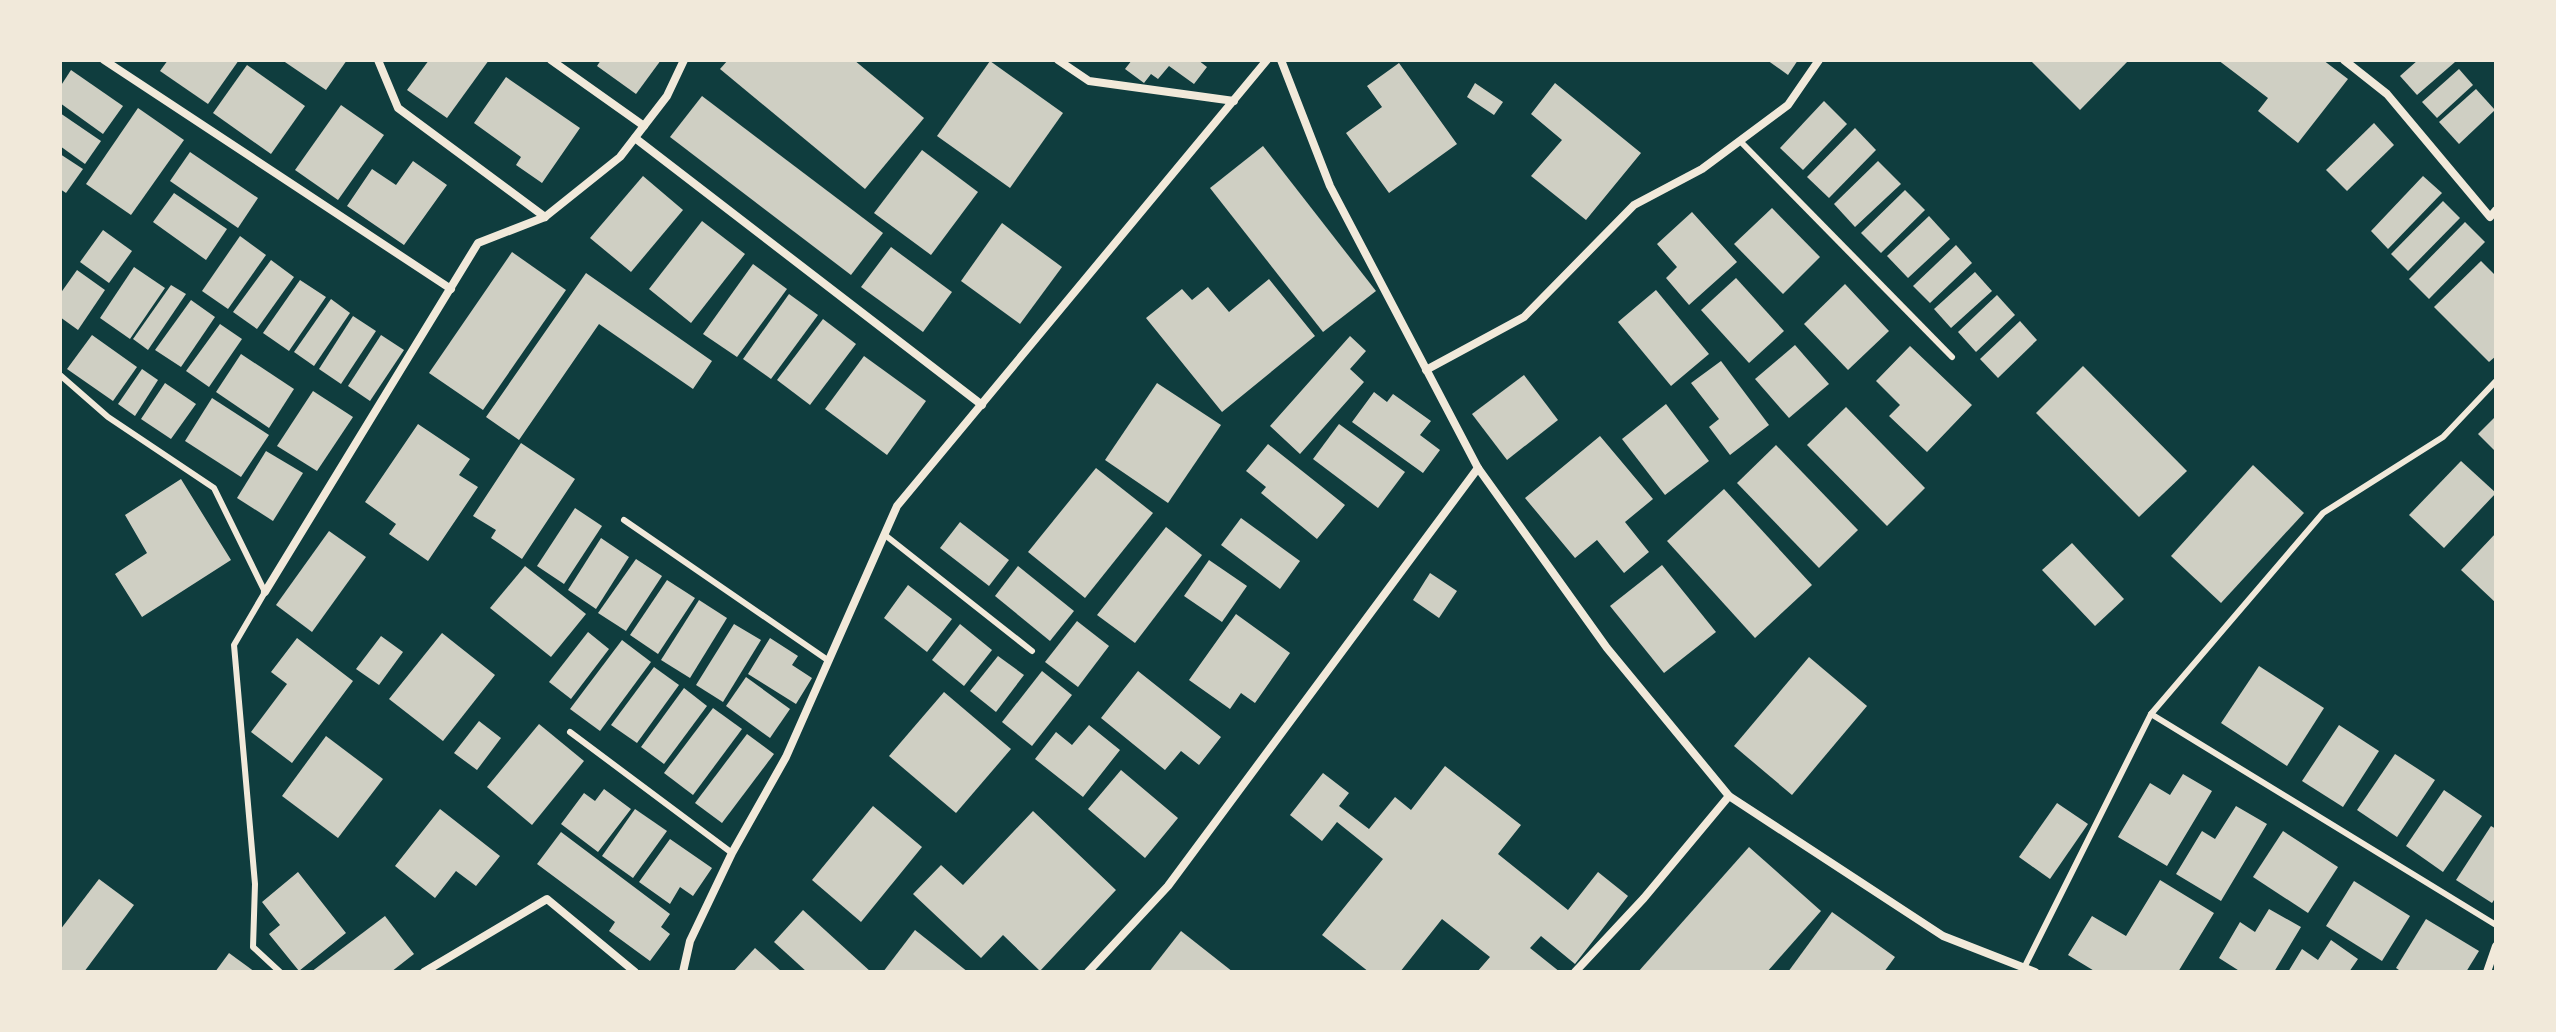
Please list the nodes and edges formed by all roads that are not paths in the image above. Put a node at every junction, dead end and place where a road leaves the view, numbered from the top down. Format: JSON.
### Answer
{"nodes":[{"id":1,"x":104,"y":60,"type":"edge"},
{"id":2,"x":378,"y":60,"type":"edge"},
{"id":3,"x":551,"y":60,"type":"edge"},
{"id":4,"x":684,"y":60,"type":"edge"},
{"id":5,"x":1058,"y":60,"type":"edge"},
{"id":6,"x":1267,"y":60,"type":"edge"},
{"id":7,"x":1281,"y":60,"type":"edge"},
{"id":8,"x":1819,"y":60,"type":"edge"},
{"id":9,"x":2344,"y":60,"type":"edge"},
{"id":10,"x":1234,"y":101,"type":"junction"},
{"id":11,"x":644,"y":126,"type":"junction"},
{"id":12,"x":635,"y":138,"type":"junction"},
{"id":13,"x":1740,"y":141,"type":"junction"},
{"id":14,"x":2496,"y":210,"type":"edge"},
{"id":15,"x":545,"y":217,"type":"junction"},
{"id":16,"x":451,"y":289,"type":"junction"},
{"id":17,"x":1952,"y":357,"type":"dead end"},
{"id":18,"x":1426,"y":370,"type":"junction"},
{"id":19,"x":60,"y":375,"type":"edge"},
{"id":20,"x":2496,"y":381,"type":"edge"},
{"id":21,"x":982,"y":405,"type":"junction"},
{"id":22,"x":1478,"y":468,"type":"junction"},
{"id":23,"x":624,"y":520,"type":"dead end"},
{"id":24,"x":885,"y":535,"type":"junction"},
{"id":25,"x":265,"y":592,"type":"junction"},
{"id":26,"x":1032,"y":651,"type":"dead end"},
{"id":27,"x":829,"y":661,"type":"junction"},
{"id":28,"x":2151,"y":714,"type":"junction"},
{"id":29,"x":570,"y":732,"type":"dead end"},
{"id":30,"x":1729,"y":796,"type":"junction"},
{"id":31,"x":732,"y":853,"type":"junction"},
{"id":32,"x":2496,"y":925,"type":"edge"},
{"id":33,"x":2496,"y":946,"type":"edge"},
{"id":34,"x":2024,"y":968,"type":"junction"},
{"id":35,"x":280,"y":972,"type":"edge"},
{"id":36,"x":424,"y":972,"type":"edge"},
{"id":37,"x":635,"y":972,"type":"edge"},
{"id":38,"x":683,"y":972,"type":"edge"},
{"id":39,"x":1088,"y":972,"type":"edge"},
{"id":40,"x":1575,"y":972,"type":"edge"},
{"id":41,"x":2035,"y":972,"type":"edge"},
{"id":42,"x":2487,"y":972,"type":"edge"}],
"edges":[{"from":1,"to":16,"type":"street"},
{"from":2,"to":15,"type":"street"},
{"from":3,"to":11,"type":"street"},
{"from":4,"to":11,"type":"street"},
{"from":5,"to":10,"type":"street"},
{"from":6,"to":10,"type":"street"},
{"from":7,"to":18,"type":"street"},
{"from":8,"to":13,"type":"street"},
{"from":9,"to":14,"type":"street"},
{"from":10,"to":21,"type":"street"},
{"from":11,"to":12,"type":"street"},
{"from":12,"to":15,"type":"street"},
{"from":12,"to":21,"type":"street"},
{"from":13,"to":17,"type":"lane"},
{"from":13,"to":18,"type":"street"},
{"from":15,"to":16,"type":"street"},
{"from":16,"to":25,"type":"street"},
{"from":18,"to":22,"type":"street"},
{"from":19,"to":25,"type":"lane"},
{"from":20,"to":28,"type":"lane"},
{"from":21,"to":24,"type":"street"},
{"from":22,"to":30,"type":"street"},
{"from":22,"to":39,"type":"street"},
{"from":23,"to":27,"type":"lane"},
{"from":24,"to":26,"type":"lane"},
{"from":24,"to":27,"type":"street"},
{"from":25,"to":35,"type":"lane"},
{"from":27,"to":31,"type":"street"},
{"from":28,"to":32,"type":"lane"},
{"from":28,"to":34,"type":"lane"},
{"from":29,"to":31,"type":"lane"},
{"from":30,"to":34,"type":"street"},
{"from":30,"to":40,"type":"street"},
{"from":31,"to":38,"type":"street"},
{"from":33,"to":42,"type":"street"},
{"from":34,"to":41,"type":"street"},
{"from":36,"to":37,"type":"street"}]}
